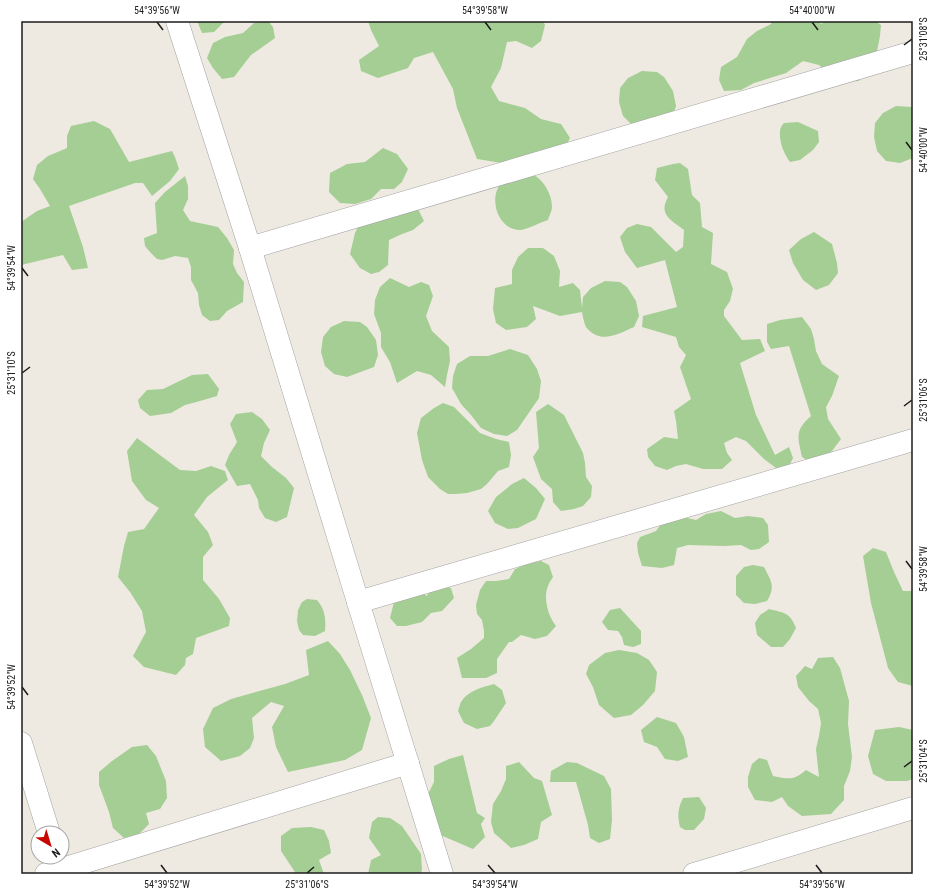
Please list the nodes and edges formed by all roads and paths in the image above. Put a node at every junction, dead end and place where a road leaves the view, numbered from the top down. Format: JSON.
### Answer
{"nodes":[{"id":1,"x":177,"y":21,"type":"edge"},
{"id":2,"x":913,"y":52,"type":"edge"},
{"id":3,"x":250,"y":248,"type":"junction"},
{"id":4,"x":913,"y":440,"type":"edge"},
{"id":5,"x":358,"y":602,"type":"junction"},
{"id":6,"x":21,"y":743,"type":"edge"},
{"id":7,"x":408,"y":763,"type":"junction"},
{"id":8,"x":913,"y":808,"type":"edge"},
{"id":9,"x":47,"y":825,"type":"edge"},
{"id":10,"x":57,"y":869,"type":"edge"},
{"id":11,"x":442,"y":874,"type":"edge"},
{"id":12,"x":694,"y":874,"type":"edge"}],
"edges":[{"from":1,"to":3,"type":"street"},
{"from":2,"to":3,"type":"street"},
{"from":3,"to":5,"type":"street"},
{"from":4,"to":5,"type":"street"},
{"from":5,"to":7,"type":"street"},
{"from":6,"to":9,"type":"street"},
{"from":7,"to":10,"type":"street"},
{"from":7,"to":11,"type":"street"},
{"from":8,"to":12,"type":"street"}]}
